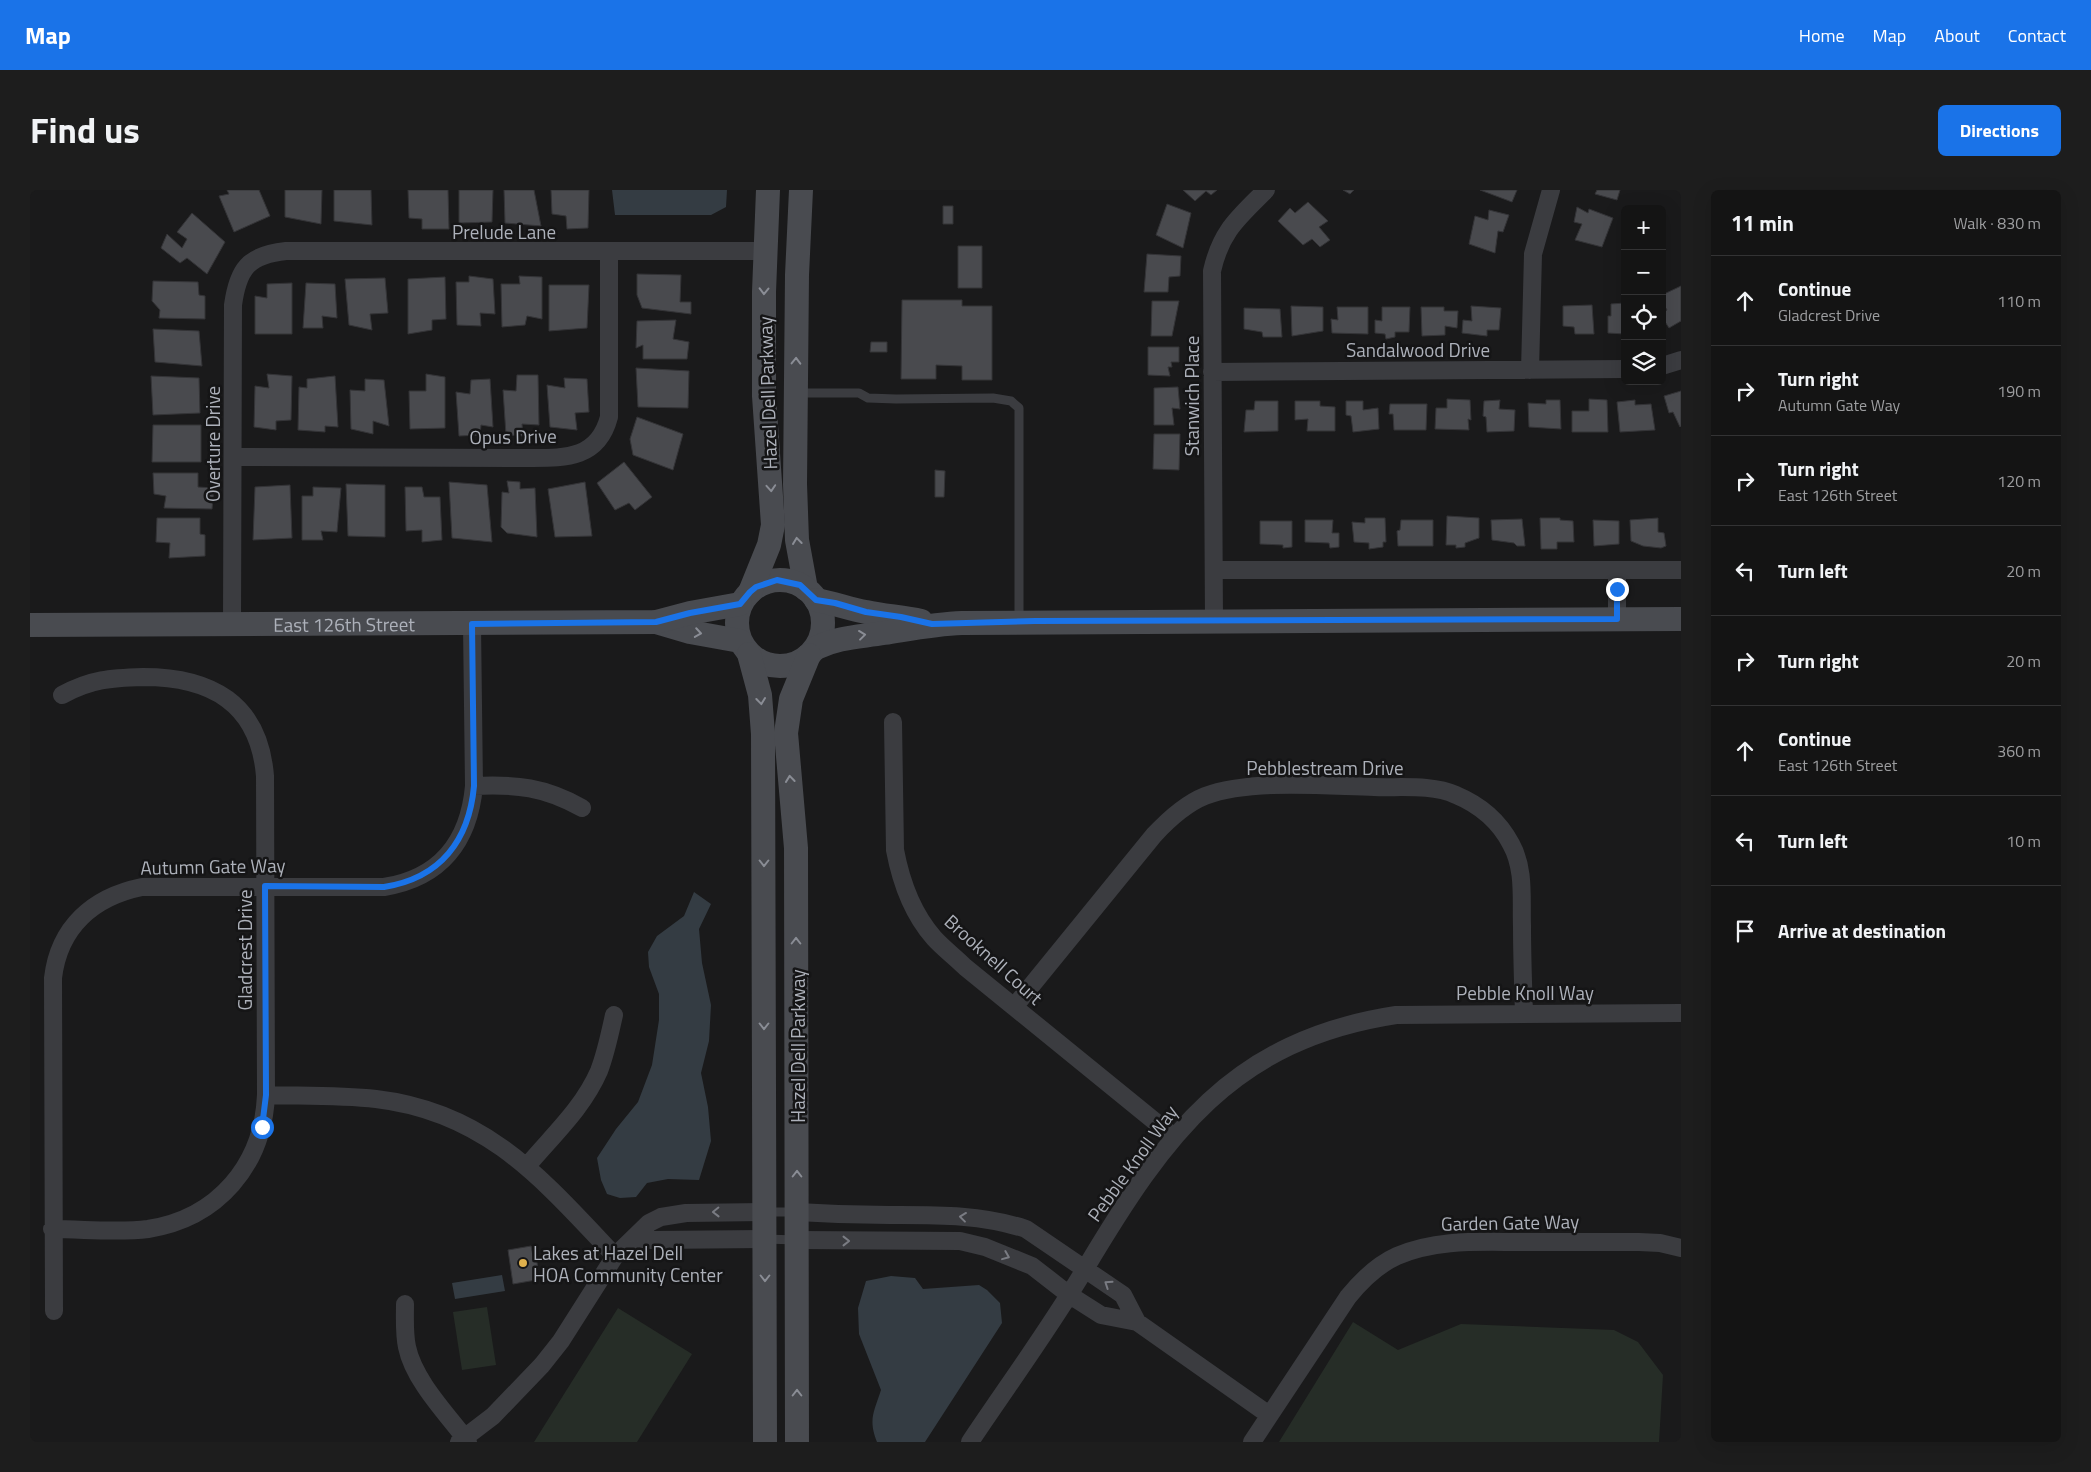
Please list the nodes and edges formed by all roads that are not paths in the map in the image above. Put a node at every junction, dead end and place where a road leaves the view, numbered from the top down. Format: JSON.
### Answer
{"nodes":[{"id":1,"x":768,"y":190,"type":"edge"},
{"id":2,"x":801,"y":190,"type":"edge"},
{"id":3,"x":1266,"y":190,"type":"edge"},
{"id":4,"x":1552,"y":190,"type":"edge"},
{"id":5,"x":765,"y":251,"type":"junction"},
{"id":6,"x":609,"y":252,"type":"junction"},
{"id":7,"x":246,"y":266,"type":"joint"},
{"id":8,"x":1681,"y":360,"type":"edge"},
{"id":9,"x":1666,"y":365,"type":"edge"},
{"id":10,"x":1621,"y":369,"type":"edge"},
{"id":11,"x":1530,"y":370,"type":"junction"},
{"id":12,"x":1212,"y":372,"type":"junction"},
{"id":13,"x":795,"y":393,"type":"junction"},
{"id":14,"x":234,"y":457,"type":"junction"},
{"id":15,"x":1214,"y":570,"type":"junction"},
{"id":16,"x":1617,"y":570,"type":"junction"},
{"id":17,"x":1681,"y":570,"type":"edge"},
{"id":18,"x":811,"y":594,"type":"junction"},
{"id":19,"x":745,"y":598,"type":"junction"},
{"id":20,"x":1617,"y":619,"type":"junction"},
{"id":21,"x":1681,"y":619,"type":"edge"},
{"id":22,"x":1019,"y":621,"type":"junction"},
{"id":23,"x":1214,"y":621,"type":"junction"},
{"id":24,"x":656,"y":622,"type":"junction"},
{"id":25,"x":30,"y":624,"type":"edge"},
{"id":26,"x":232,"y":624,"type":"junction"},
{"id":27,"x":472,"y":624,"type":"junction"},
{"id":28,"x":932,"y":624,"type":"junction"},
{"id":29,"x":744,"y":648,"type":"junction"},
{"id":30,"x":812,"y":652,"type":"junction"},
{"id":31,"x":62,"y":695,"type":"dead end"},
{"id":32,"x":893,"y":722,"type":"dead end"},
{"id":33,"x":474,"y":786,"type":"junction"},
{"id":34,"x":582,"y":808,"type":"dead end"},
{"id":35,"x":265,"y":886,"type":"junction"},
{"id":36,"x":1014,"y":1006,"type":"junction"},
{"id":37,"x":1524,"y":1013,"type":"junction"},
{"id":38,"x":1681,"y":1013,"type":"edge"},
{"id":39,"x":614,"y":1015,"type":"dead end"},
{"id":40,"x":266,"y":1095,"type":"junction"},
{"id":41,"x":1174,"y":1137,"type":"junction"},
{"id":42,"x":527,"y":1166,"type":"junction"},
{"id":43,"x":765,"y":1212,"type":"junction"},
{"id":44,"x":797,"y":1212,"type":"junction"},
{"id":45,"x":52,"y":1229,"type":"junction"},
{"id":46,"x":634,"y":1238,"type":"junction"},
{"id":47,"x":765,"y":1239,"type":"junction"},
{"id":48,"x":797,"y":1240,"type":"junction"},
{"id":49,"x":1681,"y":1248,"type":"edge"},
{"id":50,"x":615,"y":1256,"type":"junction"},
{"id":51,"x":1085,"y":1269,"type":"junction"},
{"id":52,"x":1068,"y":1294,"type":"junction"},
{"id":53,"x":405,"y":1304,"type":"dead end"},
{"id":54,"x":54,"y":1311,"type":"dead end"},
{"id":55,"x":1136,"y":1322,"type":"junction"},
{"id":56,"x":1269,"y":1416,"type":"junction"},
{"id":57,"x":464,"y":1441,"type":"edge"},
{"id":58,"x":765,"y":1442,"type":"edge"},
{"id":59,"x":797,"y":1442,"type":"edge"},
{"id":60,"x":970,"y":1442,"type":"edge"},
{"id":61,"x":1252,"y":1442,"type":"edge"}],
"edges":[{"from":1,"to":5,"type":"main road","name":"Hazel Dell Parkway"},
{"from":13,"to":2,"type":"main road","name":"Hazel Dell Parkway","one_way":true},
{"from":3,"to":12,"type":"street","name":"Stanwich Place"},
{"from":4,"to":11,"type":"street"},
{"from":5,"to":6,"type":"street","name":"Prelude Lane"},
{"from":5,"to":19,"type":"main road","name":"Hazel Dell Parkway","one_way":true},
{"from":6,"to":7,"type":"street","name":"Prelude Lane"},
{"from":6,"to":14,"type":"street","name":"Opus Drive"},
{"from":7,"to":14,"type":"street","name":"Overture Drive"},
{"from":8,"to":9,"type":"street"},
{"from":10,"to":11,"type":"street","name":"Sandalwood Drive"},
{"from":11,"to":12,"type":"street","name":"Sandalwood Drive"},
{"from":12,"to":15,"type":"street","name":"Stanwich Place"},
{"from":18,"to":13,"type":"main road","name":"Hazel Dell Parkway","one_way":true},
{"from":13,"to":22,"type":"lane"},
{"from":14,"to":26,"type":"street","name":"Overture Drive"},
{"from":15,"to":16,"type":"street"},
{"from":15,"to":23,"type":"street","name":"Stanwich Place"},
{"from":16,"to":17,"type":"street"},
{"from":16,"to":20,"type":"street"},
{"from":18,"to":19,"type":"main road"},
{"from":18,"to":28,"type":"main road"},
{"from":18,"to":30,"type":"main road"},
{"from":19,"to":24,"type":"main road","name":"East 126th Street"},
{"from":19,"to":29,"type":"main road"},
{"from":20,"to":21,"type":"main road"},
{"from":20,"to":23,"type":"main road"},
{"from":22,"to":23,"type":"main road"},
{"from":22,"to":28,"type":"main road"},
{"from":24,"to":27,"type":"main road","name":"East 126th Street"},
{"from":24,"to":29,"type":"main road","name":"East 126th Street","one_way":true},
{"from":25,"to":26,"type":"main road","name":"East 126th Street"},
{"from":26,"to":27,"type":"main road","name":"East 126th Street"},
{"from":27,"to":33,"type":"street","name":"Autumn Gate Way"},
{"from":30,"to":28,"type":"main road","one_way":true},
{"from":29,"to":30,"type":"main road"},
{"from":29,"to":43,"type":"main road","name":"Hazel Dell Parkway","one_way":true},
{"from":44,"to":30,"type":"main road","name":"Hazel Dell Parkway","one_way":true},
{"from":31,"to":35,"type":"street","name":"Gladcrest Drive"},
{"from":32,"to":36,"type":"street","name":"Brooknell Court"},
{"from":33,"to":34,"type":"street"},
{"from":33,"to":35,"type":"street","name":"Autumn Gate Way"},
{"from":35,"to":40,"type":"street","name":"Gladcrest Drive"},
{"from":35,"to":45,"type":"street","name":"Autumn Gate Way"},
{"from":36,"to":37,"type":"street","name":"Pebblestream Drive"},
{"from":36,"to":41,"type":"street","name":"Brooknell Court"},
{"from":37,"to":38,"type":"street","name":"Pebble Knoll Way"},
{"from":37,"to":41,"type":"street","name":"Pebble Knoll Way"},
{"from":39,"to":42,"type":"street"},
{"from":40,"to":42,"type":"street"},
{"from":40,"to":45,"type":"street","name":"Gladcrest Drive"},
{"from":41,"to":51,"type":"street","name":"Pebble Knoll Way"},
{"from":42,"to":50,"type":"street"},
{"from":43,"to":44,"type":"lane"},
{"from":43,"to":46,"type":"street","one_way":true},
{"from":43,"to":47,"type":"main road","name":"Hazel Dell Parkway"},
{"from":44,"to":48,"type":"main road","name":"Hazel Dell Parkway"},
{"from":51,"to":44,"type":"street","one_way":true},
{"from":45,"to":54,"type":"street","name":"Autumn Gate Way"},
{"from":46,"to":47,"type":"street"},
{"from":46,"to":50,"type":"street"},
{"from":47,"to":48,"type":"lane"},
{"from":47,"to":58,"type":"main road","name":"Hazel Dell Parkway","one_way":true},
{"from":48,"to":52,"type":"street","one_way":true},
{"from":59,"to":48,"type":"main road","name":"Hazel Dell Parkway","one_way":true},
{"from":49,"to":56,"type":"street","name":"Garden Gate Way"},
{"from":50,"to":57,"type":"street"},
{"from":51,"to":52,"type":"street","name":"Pebble Knoll Way"},
{"from":55,"to":51,"type":"street","one_way":true},
{"from":52,"to":55,"type":"street"},
{"from":52,"to":60,"type":"street","name":"Pebble Knoll Way"},
{"from":53,"to":57,"type":"street"},
{"from":55,"to":56,"type":"street"},
{"from":56,"to":61,"type":"street","name":"Garden Gate Way"}]}
